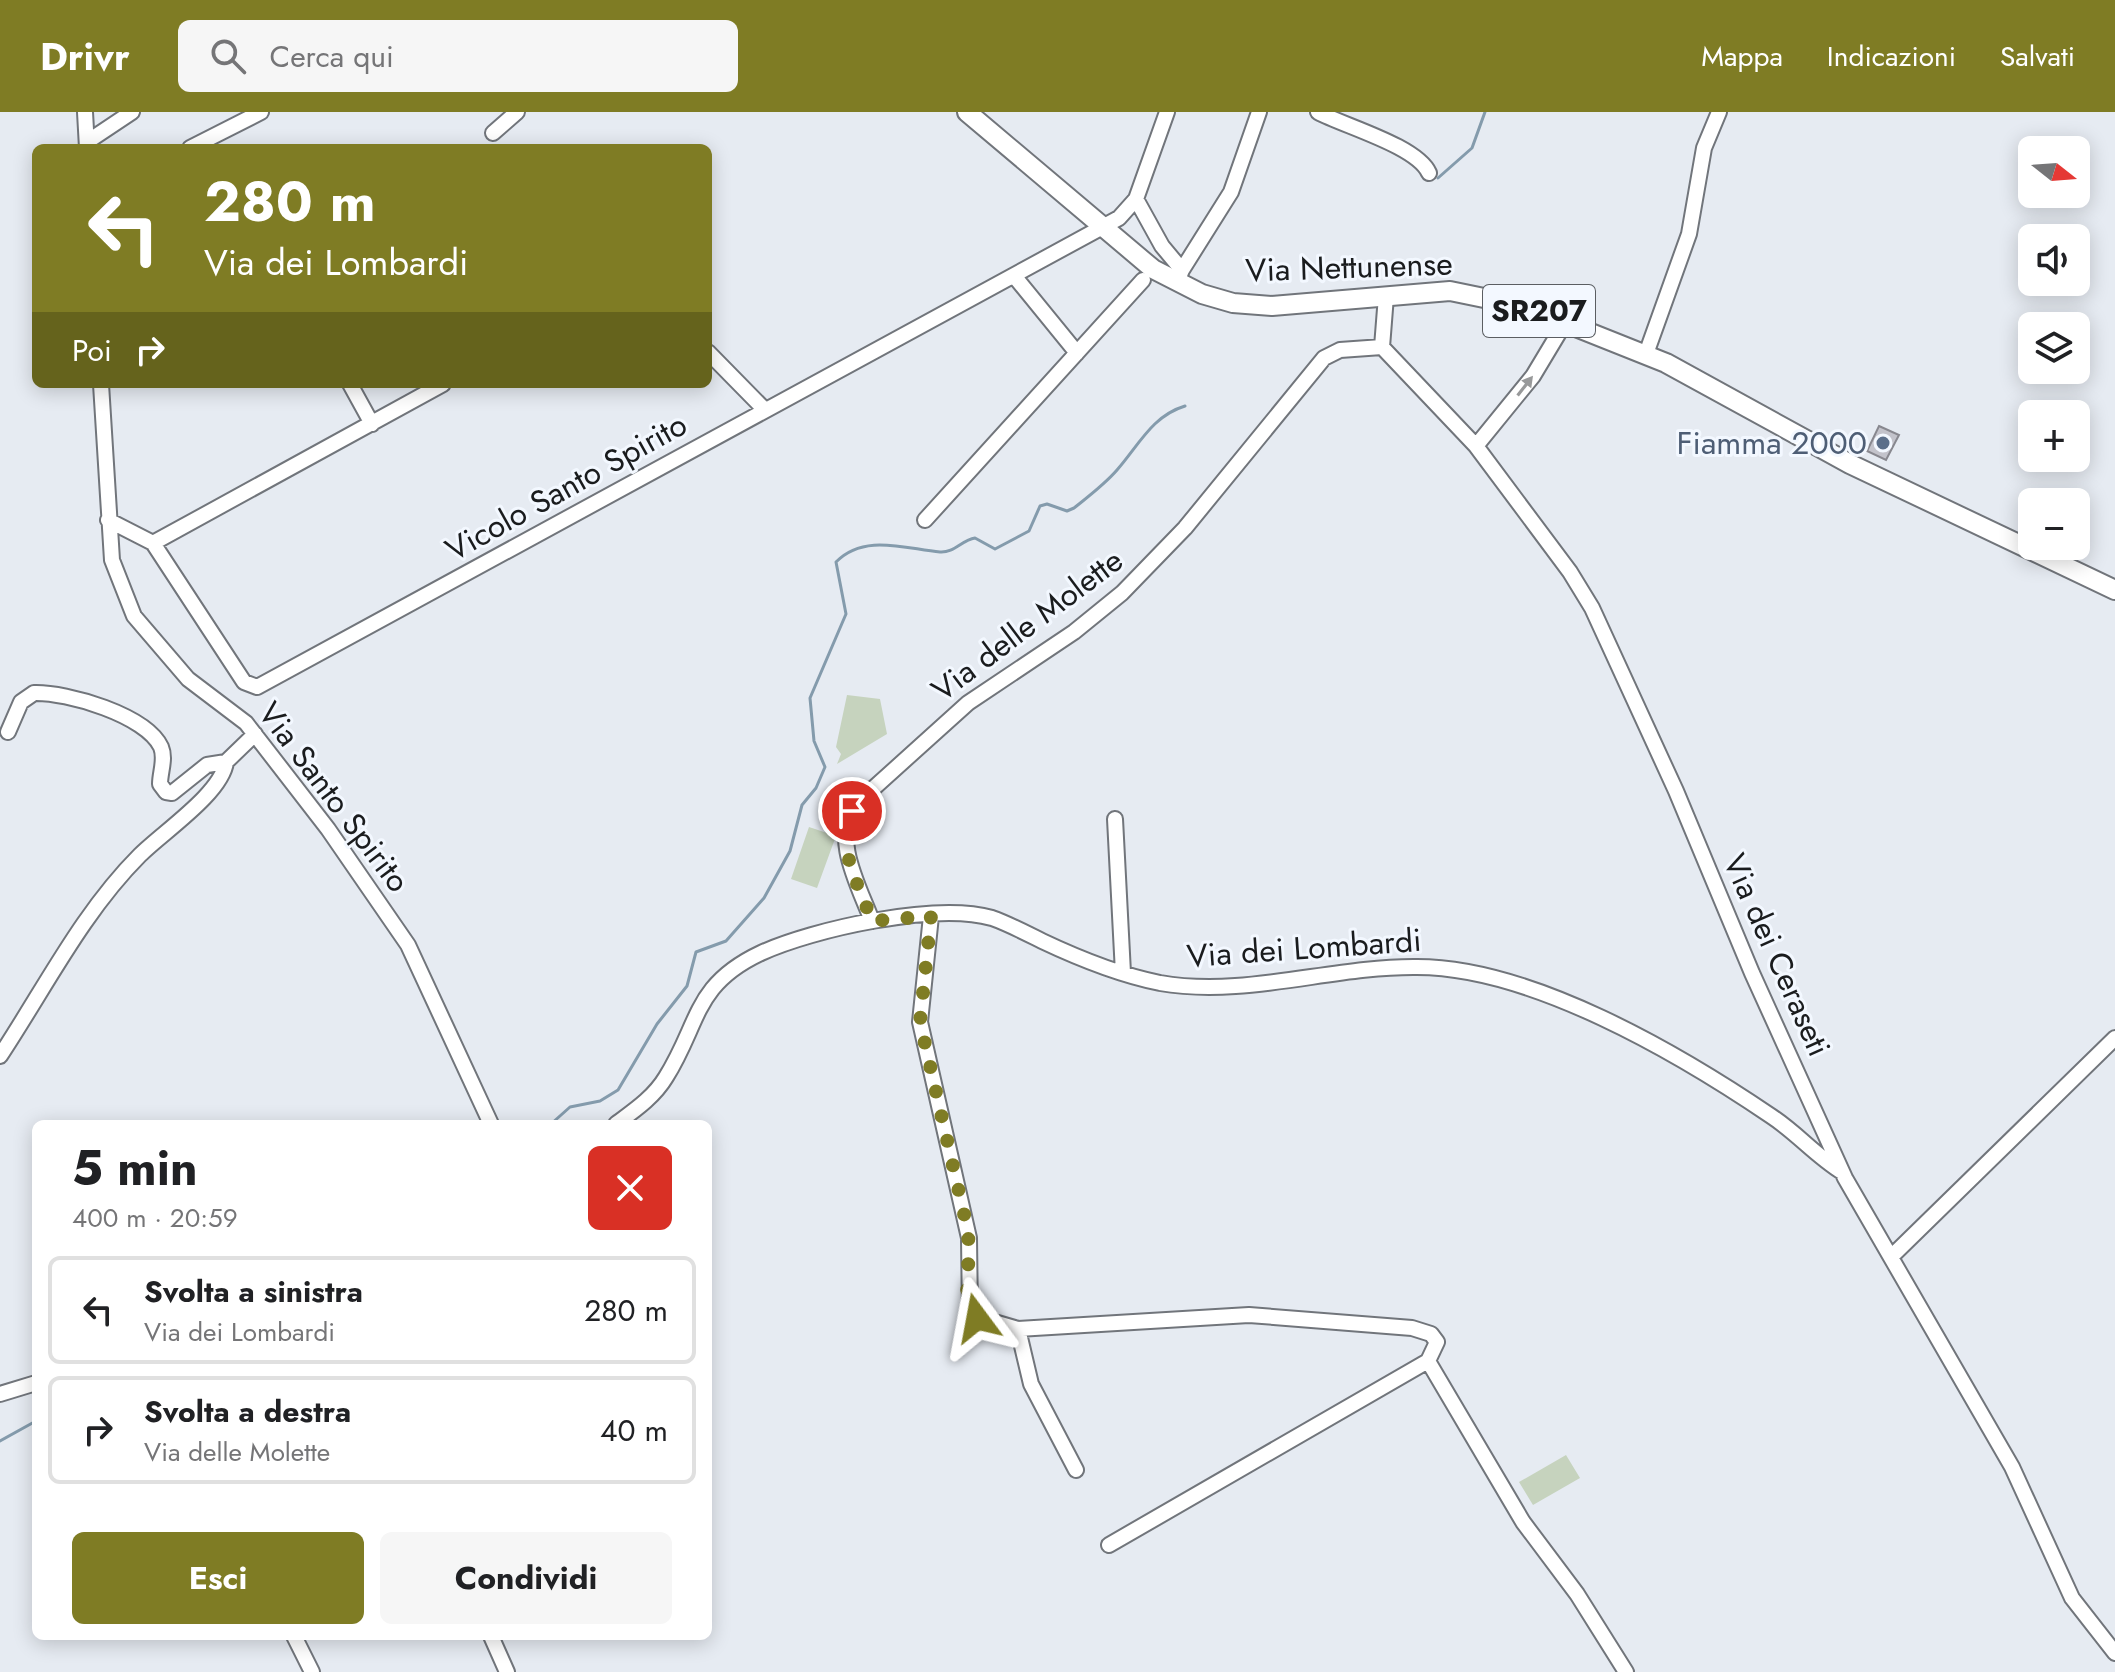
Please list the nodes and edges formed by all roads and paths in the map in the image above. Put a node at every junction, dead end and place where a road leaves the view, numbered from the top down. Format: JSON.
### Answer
{"nodes":[{"id":1,"x":85,"y":112,"type":"edge"},
{"id":2,"x":132,"y":112,"type":"edge"},
{"id":3,"x":261,"y":112,"type":"edge"},
{"id":4,"x":517,"y":112,"type":"edge"},
{"id":5,"x":967,"y":112,"type":"edge"},
{"id":6,"x":1167,"y":112,"type":"edge"},
{"id":7,"x":1259,"y":112,"type":"edge"},
{"id":8,"x":1318,"y":112,"type":"edge"},
{"id":9,"x":1719,"y":112,"type":"edge"},
{"id":10,"x":493,"y":133,"type":"dead end"},
{"id":11,"x":87,"y":144,"type":"edge"},
{"id":12,"x":88,"y":144,"type":"edge"},
{"id":13,"x":198,"y":144,"type":"edge"},
{"id":14,"x":1429,"y":173,"type":"dead end"},
{"id":15,"x":1136,"y":199,"type":"junction"},
{"id":16,"x":1103,"y":226,"type":"junction"},
{"id":17,"x":1180,"y":276,"type":"junction"},
{"id":18,"x":1015,"y":277,"type":"junction"},
{"id":19,"x":1143,"y":280,"type":"dead end"},
{"id":20,"x":1386,"y":296,"type":"junction"},
{"id":21,"x":1566,"y":321,"type":"junction"},
{"id":22,"x":1382,"y":347,"type":"junction"},
{"id":23,"x":1077,"y":353,"type":"junction"},
{"id":24,"x":1646,"y":354,"type":"junction"},
{"id":25,"x":712,"y":356,"type":"edge"},
{"id":26,"x":101,"y":388,"type":"edge"},
{"id":27,"x":352,"y":388,"type":"edge"},
{"id":28,"x":436,"y":388,"type":"edge"},
{"id":29,"x":765,"y":410,"type":"junction"},
{"id":30,"x":372,"y":424,"type":"junction"},
{"id":31,"x":1476,"y":446,"type":"junction"},
{"id":32,"x":108,"y":520,"type":"junction"},
{"id":33,"x":925,"y":520,"type":"dead end"},
{"id":34,"x":153,"y":543,"type":"junction"},
{"id":35,"x":2115,"y":590,"type":"edge"},
{"id":36,"x":8,"y":732,"type":"dead end"},
{"id":37,"x":255,"y":734,"type":"junction"},
{"id":38,"x":226,"y":762,"type":"junction"},
{"id":39,"x":1115,"y":819,"type":"dead end"},
{"id":40,"x":931,"y":916,"type":"junction"},
{"id":41,"x":872,"y":921,"type":"junction"},
{"id":42,"x":1123,"y":973,"type":"junction"},
{"id":43,"x":2115,"y":1038,"type":"edge"},
{"id":44,"x":0,"y":1056,"type":"edge"},
{"id":45,"x":490,"y":1120,"type":"edge"},
{"id":46,"x":621,"y":1120,"type":"edge"},
{"id":47,"x":1842,"y":1172,"type":"junction"},
{"id":48,"x":1892,"y":1256,"type":"junction"},
{"id":49,"x":1018,"y":1329,"type":"junction"},
{"id":50,"x":1428,"y":1361,"type":"junction"},
{"id":51,"x":32,"y":1384,"type":"edge"},
{"id":52,"x":0,"y":1394,"type":"edge"},
{"id":53,"x":1076,"y":1470,"type":"dead end"},
{"id":54,"x":1109,"y":1545,"type":"dead end"},
{"id":55,"x":296,"y":1640,"type":"edge"},
{"id":56,"x":493,"y":1640,"type":"edge"},
{"id":57,"x":2115,"y":1653,"type":"edge"},
{"id":58,"x":1623,"y":1671,"type":"edge"},
{"id":59,"x":312,"y":1672,"type":"edge"},
{"id":60,"x":507,"y":1672,"type":"edge"}],
"edges":[{"from":1,"to":11,"type":"street"},
{"from":2,"to":12,"type":"street"},
{"from":3,"to":13,"type":"street"},
{"from":4,"to":10,"type":"street"},
{"from":5,"to":16,"type":"main road","name":"Via Nettunense","number":"SR207"},
{"from":6,"to":15,"type":"street"},
{"from":7,"to":17,"type":"street"},
{"from":8,"to":14,"type":"street"},
{"from":9,"to":24,"type":"street"},
{"from":15,"to":16,"type":"street","name":"Vicolo Santo Spirito"},
{"from":15,"to":17,"type":"street"},
{"from":16,"to":17,"type":"main road","name":"Via Nettunense","number":"SR207"},
{"from":16,"to":18,"type":"street","name":"Vicolo Santo Spirito"},
{"from":17,"to":20,"type":"main road","name":"Via Nettunense","number":"SR207"},
{"from":18,"to":23,"type":"street"},
{"from":18,"to":29,"type":"street","name":"Vicolo Santo Spirito"},
{"from":19,"to":23,"type":"street"},
{"from":20,"to":21,"type":"main road","name":"Via Nettunense","number":"SR207"},
{"from":20,"to":22,"type":"street"},
{"from":21,"to":24,"type":"main road","name":"Via Nettunense","number":"SR207"},
{"from":31,"to":21,"type":"street","one_way":true},
{"from":22,"to":31,"type":"street","name":"Via dei Ceraseti"},
{"from":22,"to":41,"type":"street","name":"Via delle Molette"},
{"from":23,"to":33,"type":"street"},
{"from":24,"to":35,"type":"main road","name":"Via Nettunense","number":"SR207"},
{"from":25,"to":29,"type":"street"},
{"from":26,"to":32,"type":"street","name":"Via Santo Spirito"},
{"from":27,"to":30,"type":"street"},
{"from":28,"to":30,"type":"street"},
{"from":29,"to":34,"type":"street","name":"Vicolo Santo Spirito"},
{"from":30,"to":34,"type":"street"},
{"from":31,"to":47,"type":"street","name":"Via dei Ceraseti"},
{"from":32,"to":34,"type":"street"},
{"from":32,"to":37,"type":"street","name":"Via Santo Spirito"},
{"from":36,"to":38,"type":"street"},
{"from":37,"to":38,"type":"street"},
{"from":37,"to":45,"type":"street","name":"Via Santo Spirito"},
{"from":38,"to":44,"type":"street"},
{"from":39,"to":42,"type":"street"},
{"from":40,"to":41,"type":"street","name":"Via dei Lombardi"},
{"from":40,"to":42,"type":"street","name":"Via dei Lombardi"},
{"from":40,"to":49,"type":"street"},
{"from":41,"to":46,"type":"street","name":"Via dei Lombardi"},
{"from":42,"to":47,"type":"street","name":"Via dei Lombardi"},
{"from":43,"to":48,"type":"street"},
{"from":47,"to":48,"type":"street","name":"Via dei Ceraseti"},
{"from":48,"to":57,"type":"street","name":"Via dei Ceraseti"},
{"from":49,"to":50,"type":"street"},
{"from":49,"to":53,"type":"street"},
{"from":50,"to":54,"type":"street"},
{"from":50,"to":58,"type":"street"},
{"from":51,"to":52,"type":"street"},
{"from":55,"to":59,"type":"street"},
{"from":56,"to":60,"type":"street"}]}
